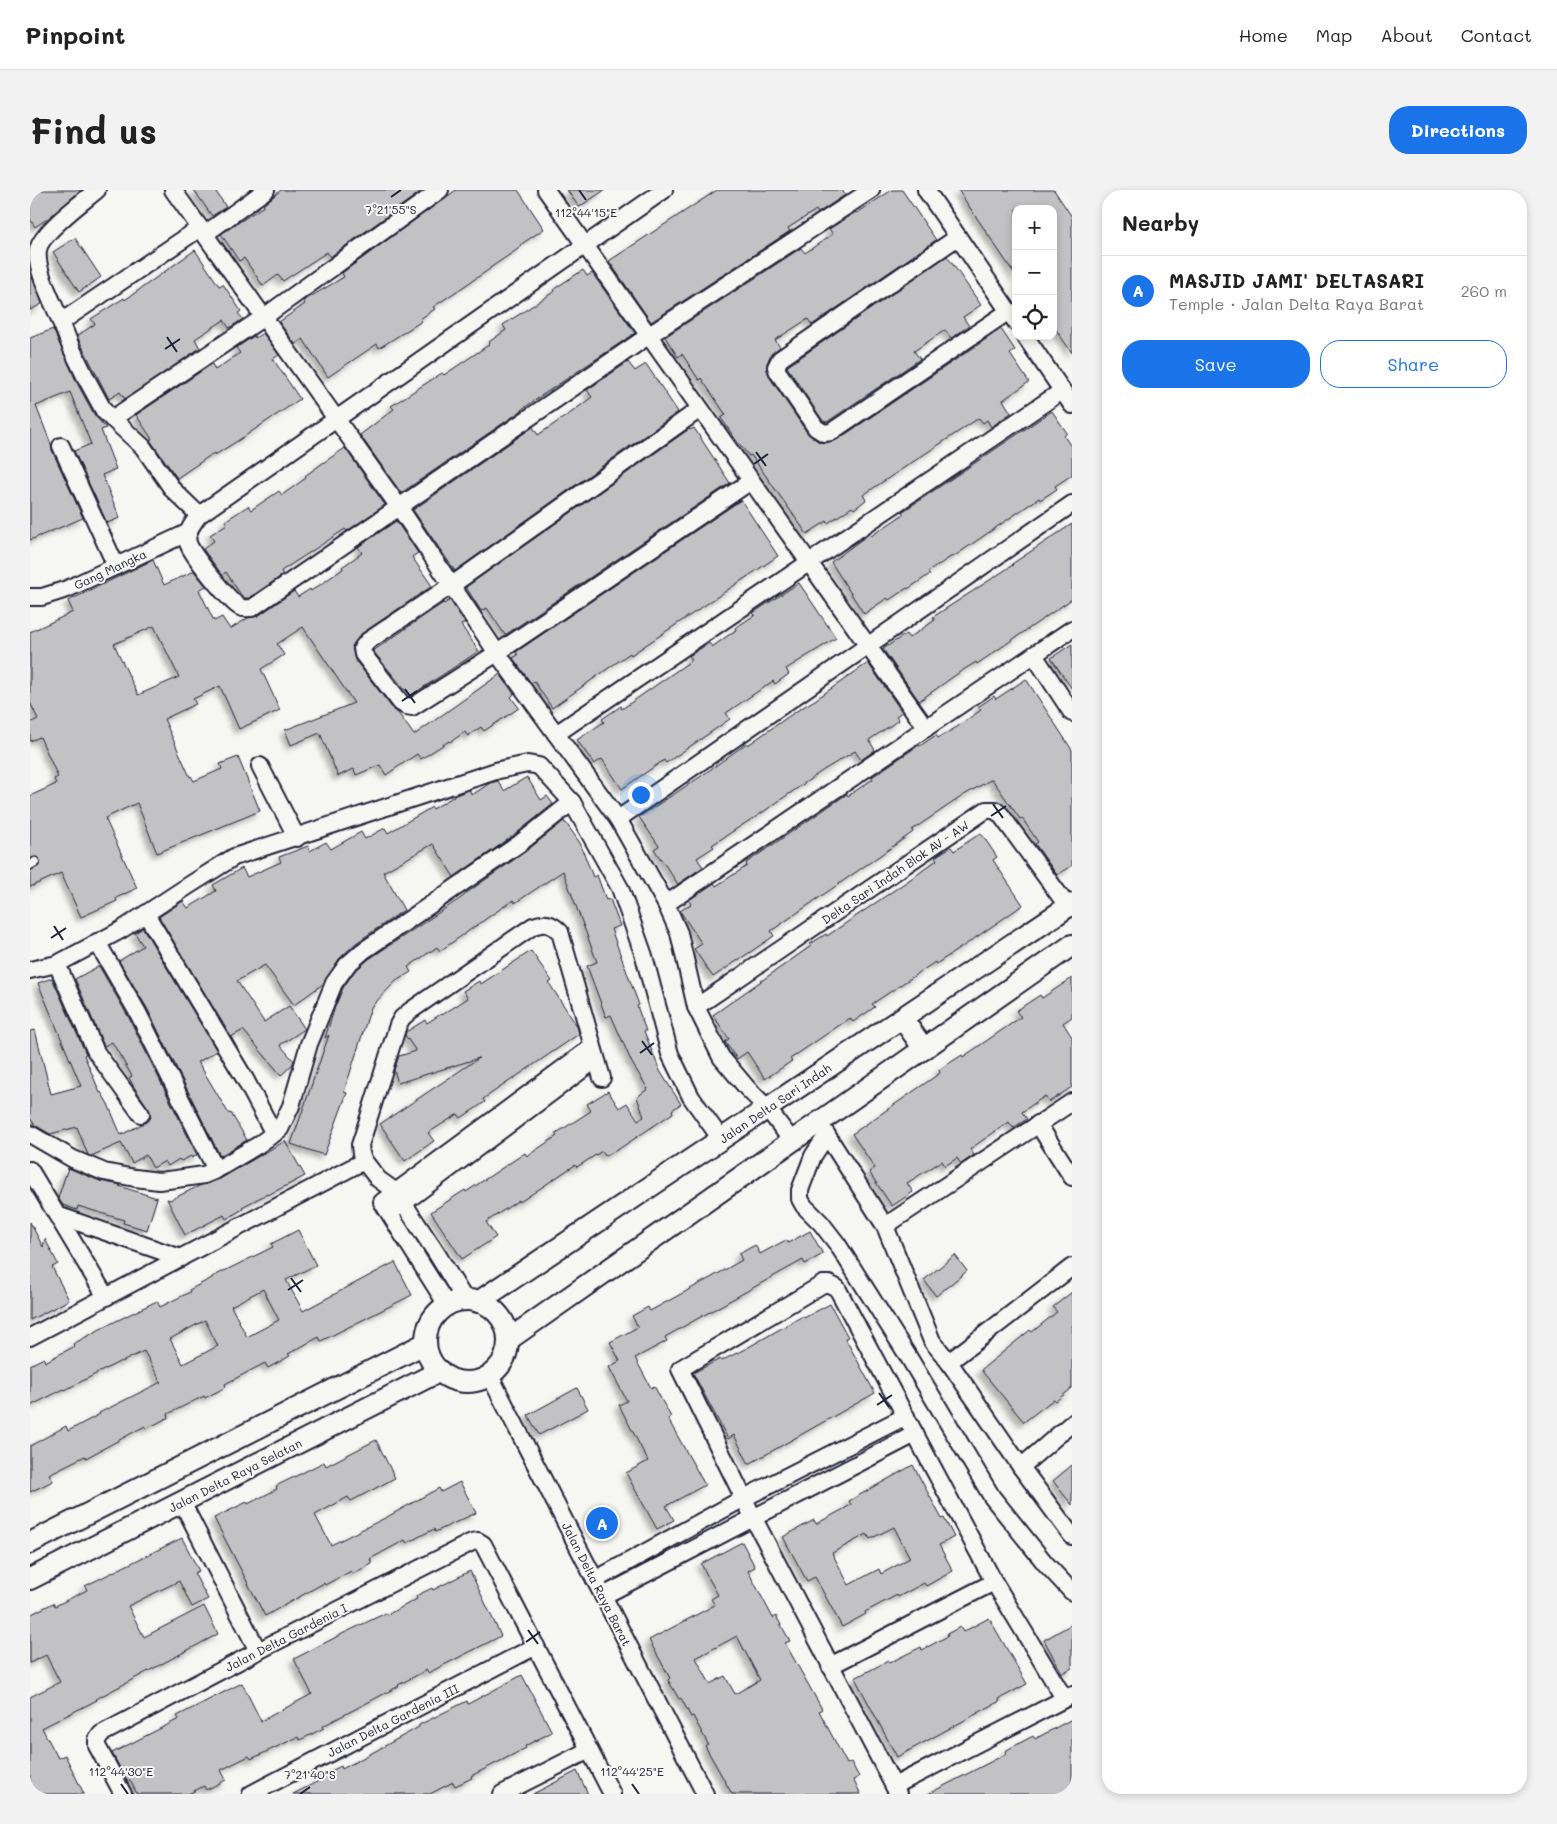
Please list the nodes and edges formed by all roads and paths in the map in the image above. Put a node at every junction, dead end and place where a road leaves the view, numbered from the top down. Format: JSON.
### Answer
{"nodes":[{"id":1,"x":97,"y":190,"type":"edge"},
{"id":2,"x":174,"y":190,"type":"edge"},
{"id":3,"x":266,"y":190,"type":"edge"},
{"id":4,"x":440,"y":190,"type":"edge"},
{"id":5,"x":546,"y":190,"type":"edge"},
{"id":6,"x":664,"y":190,"type":"edge"},
{"id":7,"x":871,"y":190,"type":"edge"},
{"id":8,"x":926,"y":190,"type":"edge"},
{"id":9,"x":202,"y":231,"type":"junction"},
{"id":10,"x":958,"y":237,"type":"junction"},
{"id":11,"x":585,"y":245,"type":"junction"},
{"id":12,"x":1012,"y":317,"type":"edge"},
{"id":13,"x":264,"y":318,"type":"junction"},
{"id":14,"x":62,"y":322,"type":"junction"},
{"id":15,"x":648,"y":336,"type":"junction"},
{"id":16,"x":1029,"y":340,"type":"edge"},
{"id":17,"x":1062,"y":391,"type":"junction"},
{"id":18,"x":1072,"y":405,"type":"edge"},
{"id":19,"x":700,"y":409,"type":"junction"},
{"id":20,"x":112,"y":419,"type":"junction"},
{"id":21,"x":336,"y":419,"type":"junction"},
{"id":22,"x":61,"y":446,"type":"dead end"},
{"id":23,"x":751,"y":481,"type":"junction"},
{"id":24,"x":1072,"y":504,"type":"edge"},
{"id":25,"x":399,"y":507,"type":"junction"},
{"id":26,"x":199,"y":515,"type":"junction"},
{"id":27,"x":188,"y":532,"type":"junction"},
{"id":28,"x":809,"y":563,"type":"junction"},
{"id":29,"x":116,"y":566,"type":"junction"},
{"id":30,"x":452,"y":585,"type":"junction"},
{"id":31,"x":30,"y":597,"type":"edge"},
{"id":32,"x":1072,"y":629,"type":"edge"},
{"id":33,"x":868,"y":646,"type":"junction"},
{"id":34,"x":497,"y":653,"type":"junction"},
{"id":35,"x":1034,"y":655,"type":"junction"},
{"id":36,"x":1072,"y":713,"type":"edge"},
{"id":37,"x":926,"y":728,"type":"junction"},
{"id":38,"x":556,"y":734,"type":"junction"},
{"id":39,"x":260,"y":766,"type":"dead end"},
{"id":40,"x":572,"y":802,"type":"junction"},
{"id":41,"x":618,"y":819,"type":"junction"},
{"id":42,"x":297,"y":838,"type":"junction"},
{"id":43,"x":666,"y":904,"type":"junction"},
{"id":44,"x":1070,"y":905,"type":"edge"},
{"id":45,"x":146,"y":914,"type":"junction"},
{"id":46,"x":97,"y":942,"type":"junction"},
{"id":47,"x":1072,"y":945,"type":"edge"},
{"id":48,"x":57,"y":964,"type":"junction"},
{"id":49,"x":30,"y":970,"type":"edge"},
{"id":50,"x":696,"y":1007,"type":"junction"},
{"id":51,"x":902,"y":1018,"type":"junction"},
{"id":52,"x":924,"y":1049,"type":"junction"},
{"id":53,"x":594,"y":1054,"type":"junction"},
{"id":54,"x":602,"y":1078,"type":"dead end"},
{"id":55,"x":1072,"y":1102,"type":"edge"},
{"id":56,"x":767,"y":1108,"type":"junction"},
{"id":57,"x":141,"y":1114,"type":"dead end"},
{"id":58,"x":1038,"y":1124,"type":"junction"},
{"id":59,"x":823,"y":1129,"type":"junction"},
{"id":60,"x":30,"y":1134,"type":"edge"},
{"id":61,"x":274,"y":1134,"type":"junction"},
{"id":62,"x":721,"y":1139,"type":"junction"},
{"id":63,"x":792,"y":1141,"type":"junction"},
{"id":64,"x":364,"y":1162,"type":"junction"},
{"id":65,"x":30,"y":1170,"type":"edge"},
{"id":66,"x":216,"y":1170,"type":"junction"},
{"id":67,"x":1072,"y":1177,"type":"edge"},
{"id":68,"x":378,"y":1179,"type":"junction"},
{"id":69,"x":400,"y":1198,"type":"junction"},
{"id":70,"x":386,"y":1208,"type":"junction"},
{"id":71,"x":57,"y":1215,"type":"junction"},
{"id":72,"x":885,"y":1226,"type":"junction"},
{"id":73,"x":181,"y":1258,"type":"junction"},
{"id":74,"x":1072,"y":1267,"type":"edge"},
{"id":75,"x":106,"y":1297,"type":"junction"},
{"id":76,"x":463,"y":1302,"type":"junction"},
{"id":77,"x":30,"y":1337,"type":"edge"},
{"id":78,"x":508,"y":1340,"type":"junction"},
{"id":79,"x":426,"y":1344,"type":"junction"},
{"id":80,"x":949,"y":1362,"type":"junction"},
{"id":81,"x":440,"y":1372,"type":"junction"},
{"id":82,"x":489,"y":1374,"type":"junction"},
{"id":83,"x":906,"y":1416,"type":"junction"},
{"id":84,"x":1072,"y":1423,"type":"edge"},
{"id":85,"x":915,"y":1434,"type":"junction"},
{"id":86,"x":1021,"y":1468,"type":"junction"},
{"id":87,"x":744,"y":1498,"type":"junction"},
{"id":88,"x":182,"y":1502,"type":"junction"},
{"id":89,"x":754,"y":1517,"type":"junction"},
{"id":90,"x":1072,"y":1536,"type":"edge"},
{"id":91,"x":30,"y":1543,"type":"edge"},
{"id":92,"x":30,"y":1579,"type":"edge"},
{"id":93,"x":595,"y":1580,"type":"junction"},
{"id":94,"x":994,"y":1582,"type":"junction"},
{"id":95,"x":1072,"y":1592,"type":"edge"},
{"id":96,"x":603,"y":1596,"type":"junction"},
{"id":97,"x":536,"y":1646,"type":"junction"},
{"id":98,"x":258,"y":1651,"type":"junction"},
{"id":99,"x":830,"y":1666,"type":"junction"},
{"id":100,"x":1068,"y":1696,"type":"edge"},
{"id":101,"x":589,"y":1750,"type":"junction"},
{"id":102,"x":896,"y":1790,"type":"edge"},
{"id":103,"x":122,"y":1794,"type":"edge"},
{"id":104,"x":251,"y":1794,"type":"edge"},
{"id":105,"x":502,"y":1794,"type":"edge"},
{"id":106,"x":612,"y":1794,"type":"edge"},
{"id":107,"x":705,"y":1794,"type":"edge"}],
"edges":[{"from":1,"to":14,"type":"street"},
{"from":2,"to":9,"type":"street"},
{"from":3,"to":9,"type":"street"},
{"from":4,"to":13,"type":"street"},
{"from":5,"to":11,"type":"street"},
{"from":6,"to":11,"type":"street"},
{"from":7,"to":15,"type":"street"},
{"from":8,"to":10,"type":"street"},
{"from":9,"to":13,"type":"street"},
{"from":9,"to":14,"type":"street"},
{"from":10,"to":12,"type":"street"},
{"from":10,"to":12,"type":"street"},
{"from":11,"to":15,"type":"street"},
{"from":11,"to":21,"type":"street"},
{"from":13,"to":20,"type":"street"},
{"from":13,"to":21,"type":"street"},
{"from":14,"to":20,"type":"street"},
{"from":15,"to":19,"type":"street"},
{"from":15,"to":25,"type":"street"},
{"from":16,"to":17,"type":"street"},
{"from":17,"to":18,"type":"street"},
{"from":17,"to":28,"type":"street"},
{"from":19,"to":23,"type":"street"},
{"from":19,"to":30,"type":"street"},
{"from":20,"to":26,"type":"street"},
{"from":21,"to":25,"type":"street"},
{"from":21,"to":26,"type":"street"},
{"from":22,"to":29,"type":"street"},
{"from":23,"to":28,"type":"street"},
{"from":23,"to":34,"type":"street"},
{"from":24,"to":33,"type":"street"},
{"from":25,"to":27,"type":"street"},
{"from":25,"to":30,"type":"street"},
{"from":26,"to":27,"type":"street"},
{"from":27,"to":29,"type":"street","name":"Gang Mangka"},
{"from":28,"to":33,"type":"street"},
{"from":28,"to":38,"type":"street"},
{"from":29,"to":31,"type":"street","name":"Gang Mangka"},
{"from":30,"to":34,"type":"street"},
{"from":30,"to":34,"type":"street"},
{"from":32,"to":35,"type":"street"},
{"from":33,"to":37,"type":"street"},
{"from":33,"to":41,"type":"street"},
{"from":34,"to":38,"type":"street"},
{"from":35,"to":36,"type":"street"},
{"from":35,"to":37,"type":"street"},
{"from":37,"to":43,"type":"street"},
{"from":38,"to":41,"type":"street"},
{"from":39,"to":42,"type":"street"},
{"from":40,"to":42,"type":"street"},
{"from":40,"to":61,"type":"street"},
{"from":40,"to":62,"type":"street"},
{"from":41,"to":43,"type":"street"},
{"from":42,"to":45,"type":"street"},
{"from":43,"to":50,"type":"street"},
{"from":44,"to":50,"type":"street","name":"Delta Sari Indah Blok AV - AW"},
{"from":44,"to":51,"type":"street","name":"Jalan Delta Sari Indah"},
{"from":45,"to":46,"type":"street"},
{"from":45,"to":61,"type":"street"},
{"from":46,"to":48,"type":"street"},
{"from":46,"to":66,"type":"street"},
{"from":47,"to":52,"type":"street"},
{"from":48,"to":49,"type":"street"},
{"from":48,"to":57,"type":"street"},
{"from":50,"to":56,"type":"street"},
{"from":51,"to":52,"type":"street"},
{"from":51,"to":56,"type":"street","name":"Jalan Delta Sari Indah"},
{"from":52,"to":59,"type":"street"},
{"from":53,"to":54,"type":"street"},
{"from":53,"to":64,"type":"street"},
{"from":53,"to":69,"type":"street"},
{"from":55,"to":58,"type":"street"},
{"from":56,"to":62,"type":"street","name":"Jalan Delta Sari Indah"},
{"from":56,"to":63,"type":"street"},
{"from":58,"to":67,"type":"street"},
{"from":58,"to":72,"type":"street"},
{"from":59,"to":63,"type":"street"},
{"from":59,"to":72,"type":"street"},
{"from":59,"to":95,"type":"street"},
{"from":60,"to":66,"type":"street"},
{"from":61,"to":66,"type":"street"},
{"from":62,"to":76,"type":"street","name":"Jalan Delta Sari Indah"},
{"from":63,"to":78,"type":"street"},
{"from":64,"to":68,"type":"street"},
{"from":64,"to":73,"type":"street"},
{"from":65,"to":71,"type":"street"},
{"from":68,"to":69,"type":"street"},
{"from":68,"to":70,"type":"street"},
{"from":69,"to":70,"type":"street"},
{"from":69,"to":76,"type":"street"},
{"from":70,"to":76,"type":"street"},
{"from":71,"to":73,"type":"street"},
{"from":71,"to":75,"type":"street"},
{"from":72,"to":80,"type":"street"},
{"from":73,"to":75,"type":"street"},
{"from":74,"to":80,"type":"street"},
{"from":75,"to":77,"type":"street"},
{"from":76,"to":78,"type":"street"},
{"from":76,"to":79,"type":"street"},
{"from":78,"to":82,"type":"street"},
{"from":79,"to":81,"type":"street"},
{"from":79,"to":91,"type":"street"},
{"from":80,"to":86,"type":"street"},
{"from":81,"to":82,"type":"street"},
{"from":81,"to":88,"type":"street","name":"Jalan Delta Raya Selatan"},
{"from":82,"to":93,"type":"street","name":"Jalan Delta Raya Barat"},
{"from":83,"to":85,"type":"street"},
{"from":83,"to":87,"type":"street"},
{"from":83,"to":87,"type":"street"},
{"from":84,"to":86,"type":"street"},
{"from":85,"to":89,"type":"street"},
{"from":85,"to":94,"type":"street"},
{"from":86,"to":90,"type":"street"},
{"from":87,"to":89,"type":"street"},
{"from":87,"to":93,"type":"street"},
{"from":88,"to":92,"type":"street","name":"Jalan Delta Raya Selatan"},
{"from":88,"to":98,"type":"street"},
{"from":89,"to":96,"type":"street"},
{"from":89,"to":99,"type":"street"},
{"from":93,"to":96,"type":"street","name":"Jalan Delta Raya Barat"},
{"from":94,"to":99,"type":"street"},
{"from":94,"to":100,"type":"street"},
{"from":96,"to":107,"type":"street","name":"Jalan Delta Raya Barat"},
{"from":97,"to":98,"type":"street","name":"Jalan Delta Gardenia I"},
{"from":97,"to":101,"type":"street"},
{"from":97,"to":104,"type":"street","name":"Jalan Delta Gardenia III"},
{"from":98,"to":103,"type":"street","name":"Jalan Delta Gardenia I"},
{"from":99,"to":102,"type":"street"},
{"from":100,"to":102,"type":"street"},
{"from":101,"to":105,"type":"street"},
{"from":101,"to":106,"type":"street"}]}
